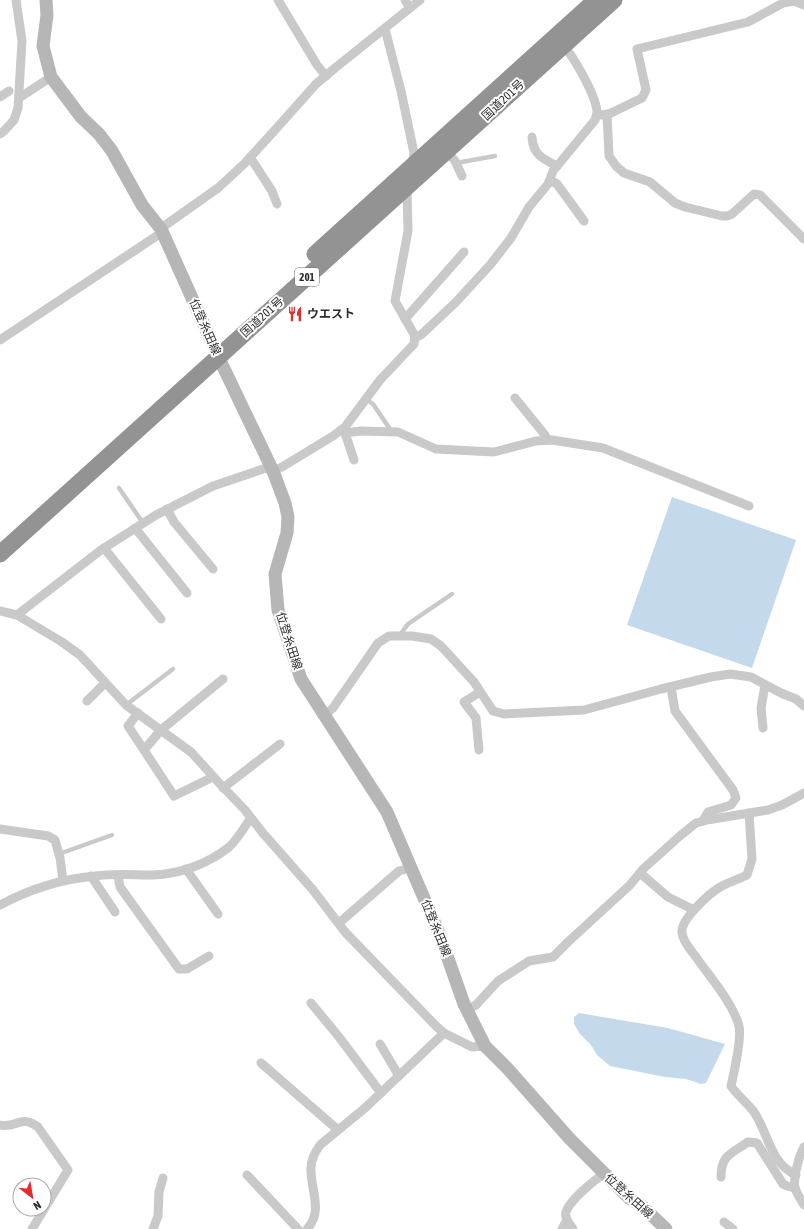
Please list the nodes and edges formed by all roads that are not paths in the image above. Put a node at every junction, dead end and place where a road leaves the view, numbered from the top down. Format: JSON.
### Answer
{"nodes":[{"id":1,"x":16,"y":0,"type":"edge"},
{"id":2,"x":46,"y":0,"type":"edge"},
{"id":3,"x":278,"y":0,"type":"edge"},
{"id":4,"x":404,"y":0,"type":"edge"},
{"id":5,"x":420,"y":0,"type":"edge"},
{"id":6,"x":596,"y":0,"type":"edge"},
{"id":7,"x":614,"y":0,"type":"edge"},
{"id":8,"x":798,"y":2,"type":"edge"},
{"id":9,"x":410,"y":8,"type":"junction"},
{"id":10,"x":385,"y":29,"type":"junction"},
{"id":11,"x":563,"y":45,"type":"junction"},
{"id":12,"x":326,"y":76,"type":"junction"},
{"id":13,"x":51,"y":77,"type":"junction"},
{"id":14,"x":9,"y":91,"type":"dead end"},
{"id":15,"x":0,"y":97,"type":"edge"},
{"id":16,"x":19,"y":98,"type":"junction"},
{"id":17,"x":607,"y":114,"type":"junction"},
{"id":18,"x":597,"y":115,"type":"junction"},
{"id":19,"x":0,"y":134,"type":"edge"},
{"id":20,"x":532,"y":138,"type":"dead end"},
{"id":21,"x":495,"y":156,"type":"dead end"},
{"id":22,"x":250,"y":157,"type":"junction"},
{"id":23,"x":452,"y":157,"type":"junction"},
{"id":24,"x":557,"y":166,"type":"junction"},
{"id":25,"x":411,"y":167,"type":"junction"},
{"id":26,"x":462,"y":176,"type":"dead end"},
{"id":27,"x":550,"y":180,"type":"junction"},
{"id":28,"x":406,"y":188,"type":"junction"},
{"id":29,"x":277,"y":204,"type":"dead end"},
{"id":30,"x":584,"y":221,"type":"dead end"},
{"id":31,"x":161,"y":230,"type":"junction"},
{"id":32,"x":804,"y":239,"type":"edge"},
{"id":33,"x":464,"y":252,"type":"dead end"},
{"id":34,"x":405,"y":319,"type":"junction"},
{"id":35,"x":415,"y":338,"type":"junction"},
{"id":36,"x":0,"y":340,"type":"edge"},
{"id":37,"x":216,"y":351,"type":"junction"},
{"id":38,"x":515,"y":398,"type":"dead end"},
{"id":39,"x":365,"y":399,"type":"junction"},
{"id":40,"x":343,"y":431,"type":"junction"},
{"id":41,"x":392,"y":432,"type":"junction"},
{"id":42,"x":547,"y":440,"type":"junction"},
{"id":43,"x":354,"y":460,"type":"dead end"},
{"id":44,"x":273,"y":471,"type":"junction"},
{"id":45,"x":119,"y":488,"type":"dead end"},
{"id":46,"x":749,"y":506,"type":"dead end"},
{"id":47,"x":167,"y":509,"type":"junction"},
{"id":48,"x":143,"y":523,"type":"junction"},
{"id":49,"x":135,"y":528,"type":"junction"},
{"id":50,"x":0,"y":540,"type":"edge"},
{"id":51,"x":104,"y":548,"type":"junction"},
{"id":52,"x":0,"y":554,"type":"edge"},
{"id":53,"x":213,"y":569,"type":"dead end"},
{"id":54,"x":187,"y":593,"type":"dead end"},
{"id":55,"x":452,"y":594,"type":"dead end"},
{"id":56,"x":0,"y":611,"type":"edge"},
{"id":57,"x":17,"y":615,"type":"junction"},
{"id":58,"x":162,"y":619,"type":"dead end"},
{"id":59,"x":399,"y":636,"type":"junction"},
{"id":60,"x":173,"y":669,"type":"dead end"},
{"id":61,"x":223,"y":679,"type":"dead end"},
{"id":62,"x":106,"y":683,"type":"junction"},
{"id":63,"x":765,"y":685,"type":"junction"},
{"id":64,"x":671,"y":687,"type":"junction"},
{"id":65,"x":480,"y":692,"type":"junction"},
{"id":66,"x":87,"y":701,"type":"dead end"},
{"id":67,"x":126,"y":705,"type":"junction"},
{"id":68,"x":804,"y":706,"type":"edge"},
{"id":69,"x":138,"y":713,"type":"junction"},
{"id":70,"x":324,"y":716,"type":"junction"},
{"id":71,"x":762,"y":728,"type":"dead end"},
{"id":72,"x":161,"y":730,"type":"junction"},
{"id":73,"x":280,"y":744,"type":"dead end"},
{"id":74,"x":144,"y":750,"type":"junction"},
{"id":75,"x":479,"y":750,"type":"dead end"},
{"id":76,"x":213,"y":777,"type":"junction"},
{"id":77,"x":223,"y":788,"type":"junction"},
{"id":78,"x":804,"y":793,"type":"edge"},
{"id":79,"x":749,"y":813,"type":"junction"},
{"id":80,"x":251,"y":818,"type":"junction"},
{"id":81,"x":703,"y":821,"type":"junction"},
{"id":82,"x":0,"y":829,"type":"edge"},
{"id":83,"x":112,"y":834,"type":"dead end"},
{"id":84,"x":59,"y":854,"type":"junction"},
{"id":85,"x":410,"y":868,"type":"junction"},
{"id":86,"x":186,"y":869,"type":"junction"},
{"id":87,"x":640,"y":873,"type":"junction"},
{"id":88,"x":118,"y":875,"type":"junction"},
{"id":89,"x":91,"y":876,"type":"junction"},
{"id":90,"x":63,"y":880,"type":"junction"},
{"id":91,"x":0,"y":906,"type":"edge"},
{"id":92,"x":0,"y":910,"type":"edge"},
{"id":93,"x":694,"y":910,"type":"junction"},
{"id":94,"x":115,"y":912,"type":"dead end"},
{"id":95,"x":218,"y":914,"type":"dead end"},
{"id":96,"x":338,"y":923,"type":"junction"},
{"id":97,"x":209,"y":956,"type":"dead end"},
{"id":98,"x":310,"y":1003,"type":"dead end"},
{"id":99,"x":467,"y":1010,"type":"junction"},
{"id":100,"x":444,"y":1033,"type":"junction"},
{"id":101,"x":380,"y":1044,"type":"dead end"},
{"id":102,"x":486,"y":1046,"type":"junction"},
{"id":103,"x":261,"y":1063,"type":"dead end"},
{"id":104,"x":399,"y":1076,"type":"junction"},
{"id":105,"x":381,"y":1093,"type":"junction"},
{"id":106,"x":0,"y":1125,"type":"edge"},
{"id":107,"x":338,"y":1130,"type":"junction"},
{"id":108,"x":804,"y":1147,"type":"edge"},
{"id":109,"x":604,"y":1173,"type":"junction"},
{"id":110,"x":247,"y":1175,"type":"dead end"},
{"id":111,"x":796,"y":1175,"type":"junction"},
{"id":112,"x":163,"y":1178,"type":"dead end"},
{"id":113,"x":721,"y":1178,"type":"dead end"},
{"id":114,"x":795,"y":1188,"type":"junction"},
{"id":115,"x":804,"y":1205,"type":"edge"},
{"id":116,"x":567,"y":1220,"type":"junction"},
{"id":117,"x":724,"y":1222,"type":"dead end"},
{"id":118,"x":32,"y":1229,"type":"edge"},
{"id":119,"x":153,"y":1229,"type":"edge"},
{"id":120,"x":298,"y":1229,"type":"edge"},
{"id":121,"x":307,"y":1229,"type":"edge"},
{"id":122,"x":562,"y":1229,"type":"edge"},
{"id":123,"x":573,"y":1229,"type":"edge"},
{"id":124,"x":666,"y":1229,"type":"edge"},
{"id":125,"x":734,"y":1229,"type":"edge"}],
"edges":[{"from":1,"to":16,"type":"street"},
{"from":2,"to":13,"type":"main road","name":"位登糸田線"},
{"from":3,"to":12,"type":"street"},
{"from":4,"to":9,"type":"street"},
{"from":5,"to":9,"type":"street"},
{"from":6,"to":25,"type":"highway","name":"国道201号","number":"201"},
{"from":7,"to":11,"type":"highway","name":"国道201号","number":"201"},
{"from":8,"to":17,"type":"street"},
{"from":9,"to":10,"type":"street"},
{"from":10,"to":12,"type":"street"},
{"from":10,"to":25,"type":"street"},
{"from":11,"to":18,"type":"street"},
{"from":11,"to":23,"type":"highway","name":"国道201号","number":"201"},
{"from":12,"to":22,"type":"street"},
{"from":13,"to":16,"type":"street"},
{"from":13,"to":31,"type":"main road","name":"位登糸田線"},
{"from":14,"to":15,"type":"street"},
{"from":16,"to":19,"type":"street"},
{"from":17,"to":18,"type":"street"},
{"from":17,"to":32,"type":"street"},
{"from":18,"to":24,"type":"street"},
{"from":20,"to":24,"type":"street"},
{"from":21,"to":23,"type":"lane"},
{"from":22,"to":29,"type":"street"},
{"from":22,"to":31,"type":"street"},
{"from":23,"to":26,"type":"street"},
{"from":23,"to":28,"type":"highway","name":"国道201号","number":"201"},
{"from":24,"to":27,"type":"street"},
{"from":25,"to":28,"type":"street"},
{"from":25,"to":37,"type":"highway","name":"国道201号","number":"201"},
{"from":27,"to":30,"type":"street"},
{"from":27,"to":35,"type":"street"},
{"from":28,"to":34,"type":"street"},
{"from":28,"to":37,"type":"highway","name":"国道201号","number":"201"},
{"from":31,"to":36,"type":"street"},
{"from":31,"to":37,"type":"main road","name":"位登糸田線"},
{"from":33,"to":34,"type":"street"},
{"from":34,"to":35,"type":"street"},
{"from":35,"to":39,"type":"street"},
{"from":37,"to":44,"type":"main road","name":"位登糸田線"},
{"from":37,"to":50,"type":"highway","name":"国道201号","number":"201"},
{"from":37,"to":52,"type":"highway","name":"国道201号","number":"201"},
{"from":38,"to":42,"type":"street"},
{"from":39,"to":40,"type":"street"},
{"from":39,"to":41,"type":"lane"},
{"from":40,"to":41,"type":"street"},
{"from":40,"to":43,"type":"street"},
{"from":40,"to":44,"type":"street"},
{"from":41,"to":42,"type":"street"},
{"from":42,"to":46,"type":"street"},
{"from":44,"to":47,"type":"street"},
{"from":44,"to":70,"type":"main road","name":"位登糸田線"},
{"from":45,"to":48,"type":"lane"},
{"from":47,"to":48,"type":"street"},
{"from":47,"to":53,"type":"street"},
{"from":48,"to":49,"type":"street"},
{"from":49,"to":51,"type":"street"},
{"from":49,"to":54,"type":"street"},
{"from":51,"to":57,"type":"street"},
{"from":51,"to":58,"type":"street"},
{"from":55,"to":59,"type":"lane"},
{"from":56,"to":57,"type":"street"},
{"from":57,"to":62,"type":"street"},
{"from":59,"to":65,"type":"street"},
{"from":59,"to":70,"type":"street"},
{"from":60,"to":67,"type":"lane"},
{"from":61,"to":72,"type":"street"},
{"from":62,"to":66,"type":"street"},
{"from":62,"to":67,"type":"street"},
{"from":63,"to":64,"type":"street"},
{"from":63,"to":68,"type":"street"},
{"from":63,"to":71,"type":"street"},
{"from":64,"to":65,"type":"street"},
{"from":64,"to":81,"type":"street"},
{"from":65,"to":75,"type":"street"},
{"from":67,"to":69,"type":"street"},
{"from":69,"to":72,"type":"street"},
{"from":69,"to":74,"type":"street"},
{"from":70,"to":85,"type":"main road","name":"位登糸田線"},
{"from":72,"to":74,"type":"street"},
{"from":72,"to":76,"type":"street"},
{"from":73,"to":77,"type":"street"},
{"from":74,"to":76,"type":"street"},
{"from":76,"to":77,"type":"street"},
{"from":77,"to":80,"type":"street"},
{"from":78,"to":79,"type":"street"},
{"from":79,"to":81,"type":"street"},
{"from":79,"to":93,"type":"street"},
{"from":80,"to":86,"type":"street"},
{"from":80,"to":96,"type":"street"},
{"from":81,"to":87,"type":"street"},
{"from":82,"to":84,"type":"street"},
{"from":83,"to":84,"type":"lane"},
{"from":84,"to":90,"type":"street"},
{"from":85,"to":96,"type":"street"},
{"from":85,"to":99,"type":"main road","name":"位登糸田線"},
{"from":86,"to":88,"type":"street"},
{"from":86,"to":95,"type":"street"},
{"from":87,"to":93,"type":"street"},
{"from":87,"to":99,"type":"street"},
{"from":88,"to":89,"type":"street"},
{"from":88,"to":97,"type":"street"},
{"from":89,"to":90,"type":"street"},
{"from":89,"to":94,"type":"street"},
{"from":90,"to":91,"type":"street"},
{"from":91,"to":92,"type":"lane"},
{"from":93,"to":111,"type":"street"},
{"from":96,"to":100,"type":"street"},
{"from":98,"to":105,"type":"street"},
{"from":99,"to":102,"type":"main road","name":"位登糸田線"},
{"from":100,"to":102,"type":"street"},
{"from":100,"to":104,"type":"street"},
{"from":101,"to":104,"type":"street"},
{"from":102,"to":109,"type":"main road","name":"位登糸田線"},
{"from":103,"to":107,"type":"street"},
{"from":104,"to":105,"type":"street"},
{"from":105,"to":107,"type":"street"},
{"from":106,"to":118,"type":"street"},
{"from":107,"to":121,"type":"street"},
{"from":108,"to":111,"type":"street"},
{"from":109,"to":116,"type":"street"},
{"from":109,"to":124,"type":"main road","name":"位登糸田線"},
{"from":110,"to":120,"type":"street"},
{"from":111,"to":114,"type":"street"},
{"from":112,"to":119,"type":"street"},
{"from":113,"to":114,"type":"street"},
{"from":114,"to":115,"type":"street"},
{"from":116,"to":122,"type":"street"},
{"from":116,"to":123,"type":"street"},
{"from":117,"to":125,"type":"street"}]}
